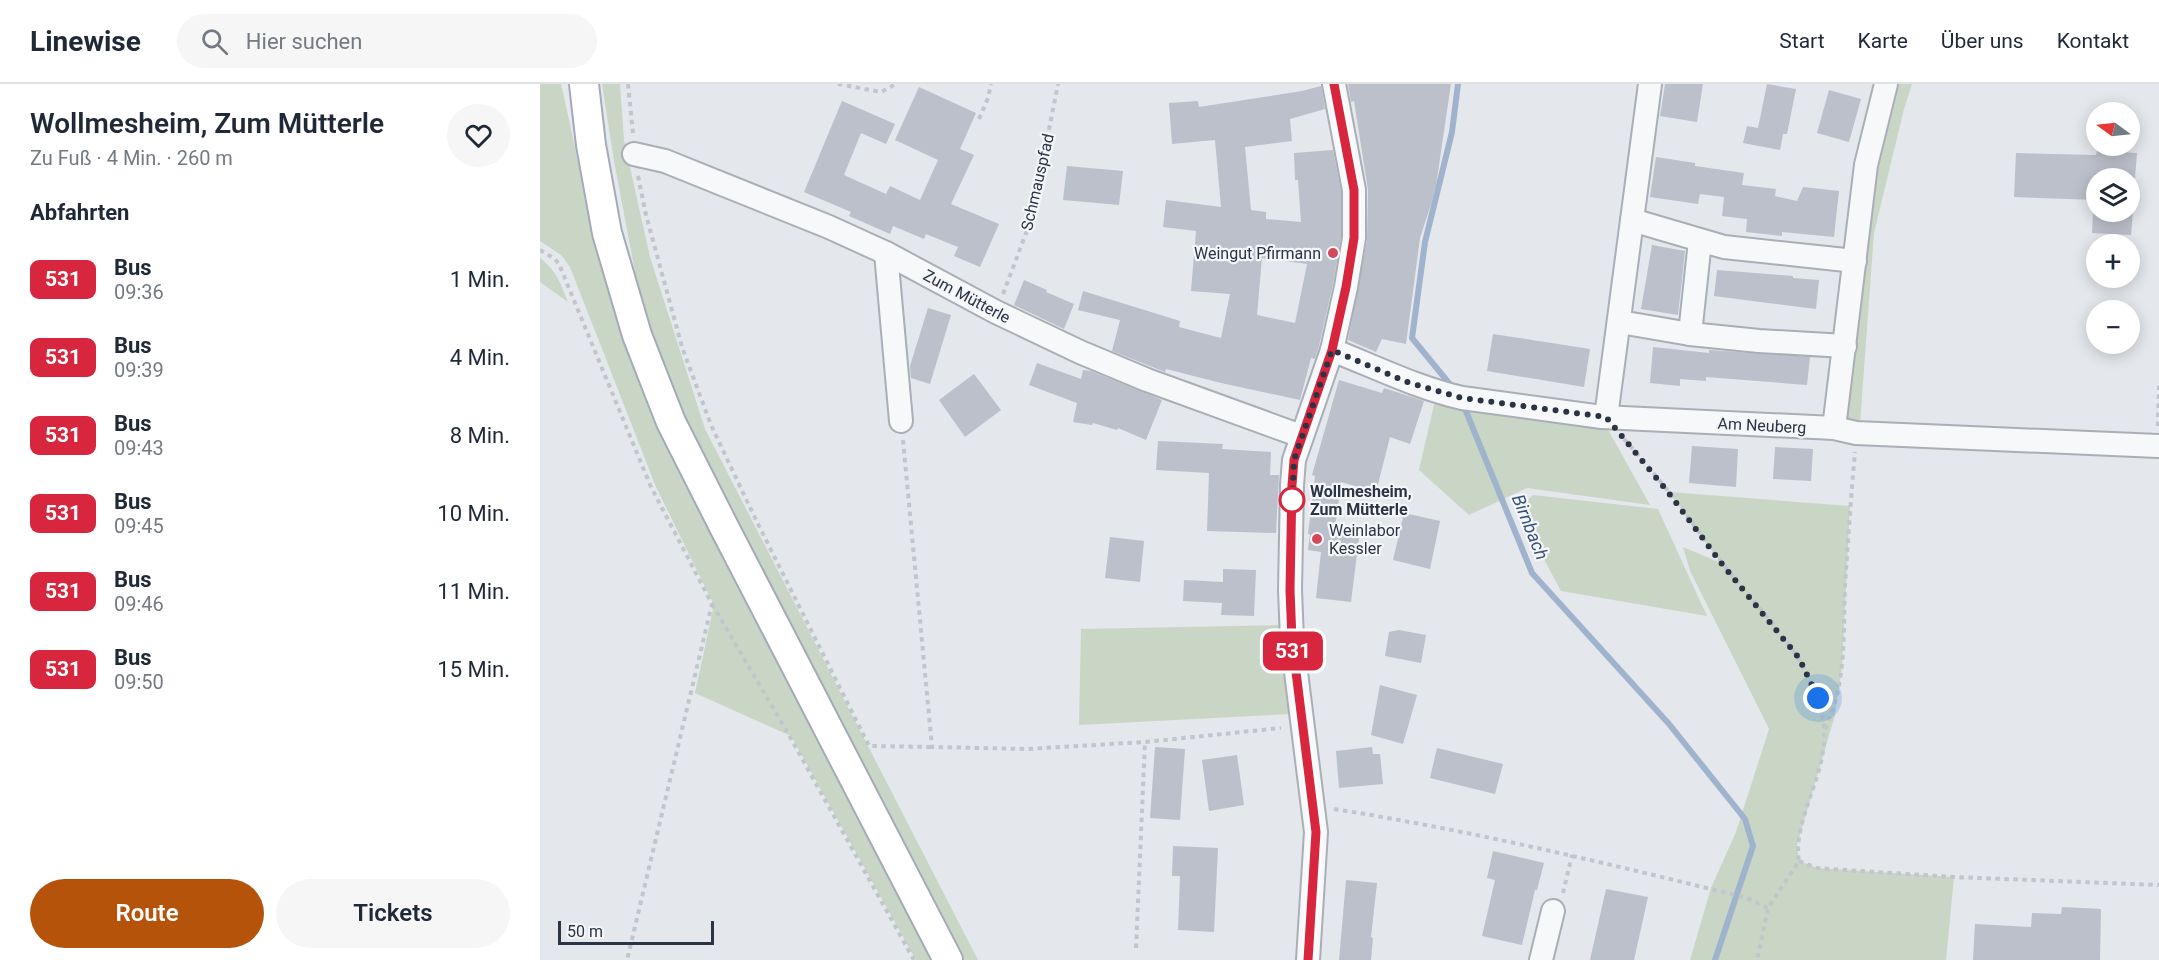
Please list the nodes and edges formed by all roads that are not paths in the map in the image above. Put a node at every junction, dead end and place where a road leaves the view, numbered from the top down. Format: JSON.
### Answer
{"nodes":[{"id":1,"x":584,"y":84,"type":"edge"},
{"id":2,"x":1334,"y":84,"type":"edge"},
{"id":3,"x":1650,"y":84,"type":"edge"},
{"id":4,"x":1886,"y":84,"type":"edge"},
{"id":5,"x":634,"y":154,"type":"road end"},
{"id":6,"x":1632,"y":220,"type":"junction"},
{"id":7,"x":1700,"y":241,"type":"junction"},
{"id":8,"x":886,"y":253,"type":"junction"},
{"id":9,"x":1855,"y":261,"type":"junction"},
{"id":10,"x":1620,"y":322,"type":"junction"},
{"id":11,"x":1690,"y":334,"type":"junction"},
{"id":12,"x":1845,"y":346,"type":"junction"},
{"id":13,"x":1332,"y":350,"type":"junction"},
{"id":14,"x":1606,"y":417,"type":"junction"},
{"id":15,"x":901,"y":421,"type":"road end"},
{"id":16,"x":1834,"y":428,"type":"junction"},
{"id":17,"x":1301,"y":436,"type":"junction"},
{"id":18,"x":2158,"y":446,"type":"edge"},
{"id":19,"x":1553,"y":911,"type":"road end"},
{"id":20,"x":948,"y":960,"type":"edge"},
{"id":21,"x":1308,"y":960,"type":"edge"},
{"id":22,"x":1541,"y":960,"type":"edge"}],
"edges":[{"from":1,"to":20,"type":"main road"},
{"from":2,"to":13,"type":"street"},
{"from":3,"to":6,"type":"street"},
{"from":4,"to":9,"type":"street"},
{"from":5,"to":8,"type":"street","name":"Zum Mütterle"},
{"from":6,"to":7,"type":"street"},
{"from":6,"to":10,"type":"street"},
{"from":7,"to":9,"type":"street"},
{"from":7,"to":11,"type":"street"},
{"from":8,"to":15,"type":"street"},
{"from":8,"to":17,"type":"street","name":"Zum Mütterle"},
{"from":9,"to":12,"type":"street"},
{"from":10,"to":11,"type":"street"},
{"from":10,"to":14,"type":"street"},
{"from":11,"to":12,"type":"street"},
{"from":12,"to":16,"type":"street"},
{"from":13,"to":14,"type":"street","name":"Am Neuberg"},
{"from":13,"to":17,"type":"street"},
{"from":14,"to":16,"type":"street","name":"Am Neuberg"},
{"from":16,"to":18,"type":"street","name":"Am Neuberg"},
{"from":17,"to":21,"type":"street"},
{"from":19,"to":22,"type":"street"}]}
